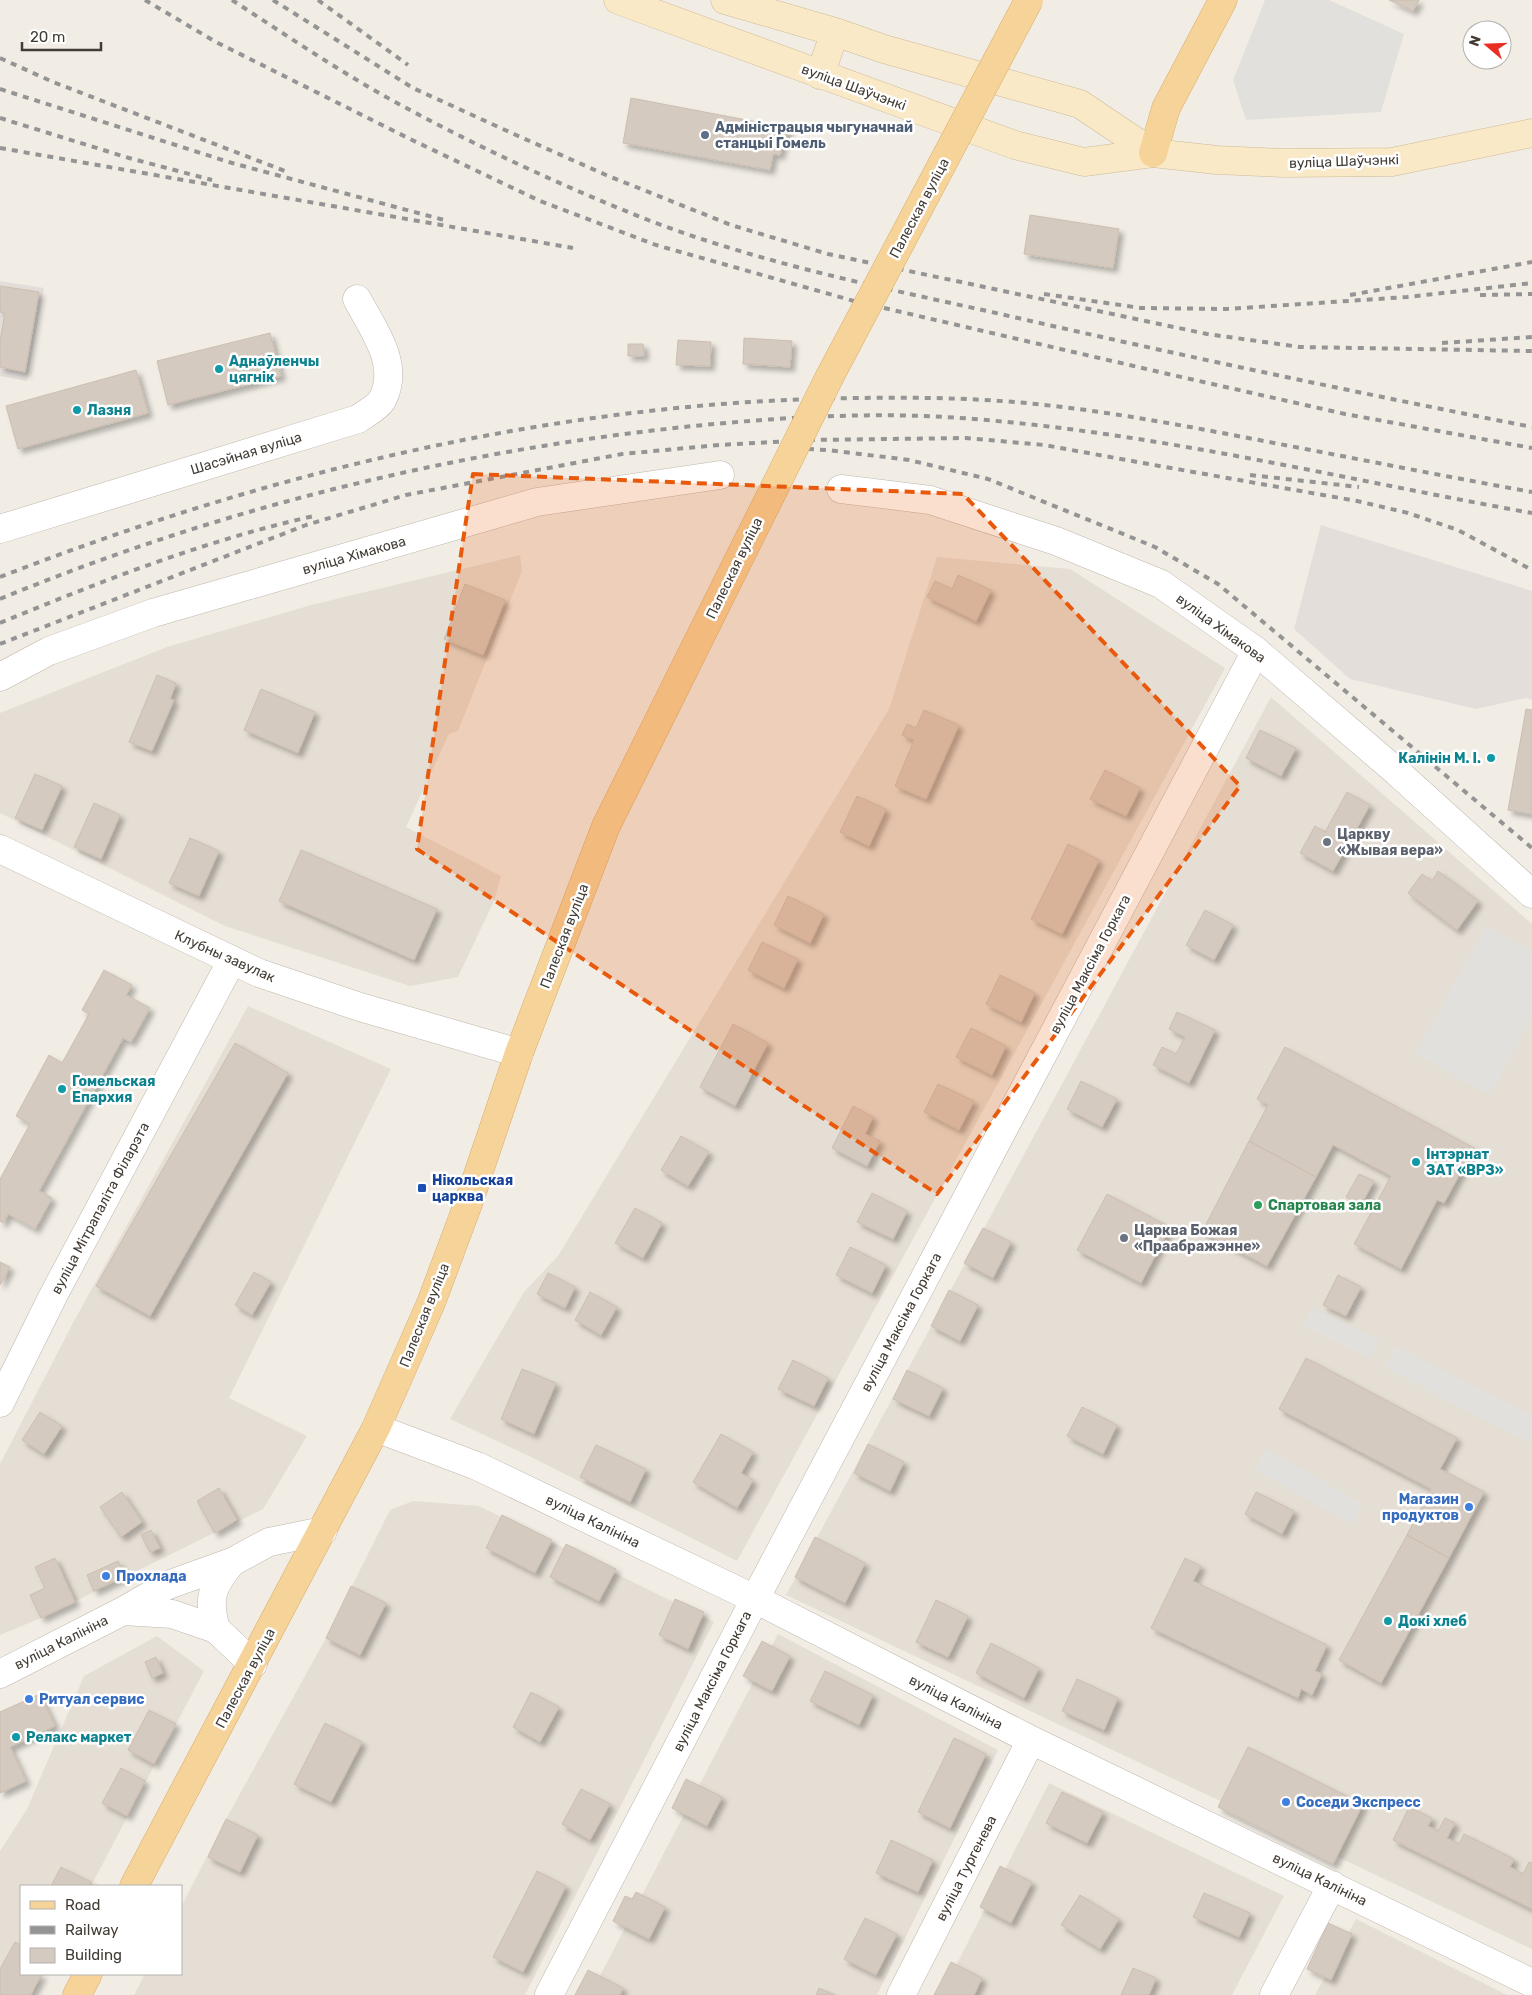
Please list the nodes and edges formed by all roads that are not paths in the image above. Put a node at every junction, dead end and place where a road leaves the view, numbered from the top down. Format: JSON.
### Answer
{"nodes":[{"id":1,"x":618,"y":0,"type":"edge"},
{"id":2,"x":725,"y":0,"type":"edge"},
{"id":3,"x":1029,"y":0,"type":"edge"},
{"id":4,"x":1223,"y":0,"type":"edge"},
{"id":5,"x":835,"y":32,"type":"junction"},
{"id":6,"x":820,"y":74,"type":"junction"},
{"id":7,"x":1532,"y":133,"type":"edge"},
{"id":8,"x":1153,"y":153,"type":"junction"},
{"id":9,"x":357,"y":299,"type":"dead end"},
{"id":10,"x":720,"y":475,"type":"dead end"},
{"id":11,"x":841,"y":489,"type":"dead end"},
{"id":12,"x":0,"y":529,"type":"edge"},
{"id":13,"x":1256,"y":652,"type":"junction"},
{"id":14,"x":0,"y":677,"type":"edge"},
{"id":15,"x":0,"y":849,"type":"edge"},
{"id":16,"x":1532,"y":894,"type":"edge"},
{"id":17,"x":231,"y":962,"type":"junction"},
{"id":18,"x":519,"y":1053,"type":"junction"},
{"id":19,"x":0,"y":1403,"type":"edge"},
{"id":20,"x":376,"y":1428,"type":"junction"},
{"id":21,"x":323,"y":1531,"type":"junction"},
{"id":22,"x":232,"y":1562,"type":"junction"},
{"id":23,"x":755,"y":1599,"type":"junction"},
{"id":24,"x":123,"y":1611,"type":"junction"},
{"id":25,"x":216,"y":1629,"type":"junction"},
{"id":26,"x":253,"y":1664,"type":"junction"},
{"id":27,"x":0,"y":1674,"type":"edge"},
{"id":28,"x":1031,"y":1740,"type":"junction"},
{"id":29,"x":135,"y":1885,"type":"edge"},
{"id":30,"x":1332,"y":1885,"type":"junction"},
{"id":31,"x":87,"y":1975,"type":"edge"},
{"id":32,"x":1532,"y":1983,"type":"edge"},
{"id":33,"x":77,"y":1995,"type":"edge"},
{"id":34,"x":549,"y":1995,"type":"edge"},
{"id":35,"x":901,"y":1995,"type":"edge"},
{"id":36,"x":1274,"y":1995,"type":"edge"}],
"edges":[{"from":1,"to":6,"type":"main road","name":"вуліца Шаўчэнкі"},
{"from":2,"to":5,"type":"main road","name":"вуліца Шаўчэнкі"},
{"from":3,"to":18,"type":"main road","name":"Палеская вуліца","bridge":true},
{"from":4,"to":8,"type":"main road"},
{"from":5,"to":6,"type":"main road"},
{"from":5,"to":8,"type":"main road","name":"вуліца Шаўчэнкі"},
{"from":6,"to":8,"type":"main road","name":"вуліца Шаўчэнкі"},
{"from":7,"to":8,"type":"main road","name":"вуліца Шаўчэнкі"},
{"from":9,"to":12,"type":"street","name":"Шасэйная вуліца"},
{"from":10,"to":14,"type":"street","name":"вуліца Хімакова"},
{"from":11,"to":13,"type":"street","name":"вуліца Хімакова"},
{"from":13,"to":16,"type":"street","name":"вуліца Хімакова"},
{"from":13,"to":23,"type":"street","name":"вуліца Максіма Горкага"},
{"from":15,"to":17,"type":"street","name":"Клубны завулак"},
{"from":17,"to":18,"type":"street","name":"Клубны завулак"},
{"from":17,"to":19,"type":"street","name":"вуліца Мітрапаліта Філарэта"},
{"from":18,"to":20,"type":"main road","name":"Палеская вуліца"},
{"from":20,"to":21,"type":"main road","name":"Палеская вуліца"},
{"from":20,"to":23,"type":"street","name":"вуліца Калініна"},
{"from":21,"to":22,"type":"street","name":"вуліца Калініна"},
{"from":21,"to":26,"type":"main road","name":"Палеская вуліца"},
{"from":22,"to":24,"type":"street","name":"вуліца Калініна"},
{"from":22,"to":25,"type":"street"},
{"from":23,"to":28,"type":"street","name":"вуліца Калініна"},
{"from":23,"to":34,"type":"street","name":"вуліца Максіма Горкага"},
{"from":24,"to":25,"type":"street","name":"вуліца Калініна"},
{"from":24,"to":27,"type":"street","name":"вуліца Калініна"},
{"from":25,"to":26,"type":"street","name":"вуліца Калініна"},
{"from":26,"to":29,"type":"main road","name":"Палеская вуліца"},
{"from":28,"to":30,"type":"street","name":"вуліца Калініна"},
{"from":28,"to":35,"type":"street","name":"вуліца Тургенева"},
{"from":30,"to":32,"type":"street","name":"вуліца Калініна"},
{"from":30,"to":36,"type":"street"},
{"from":31,"to":33,"type":"main road"}]}
